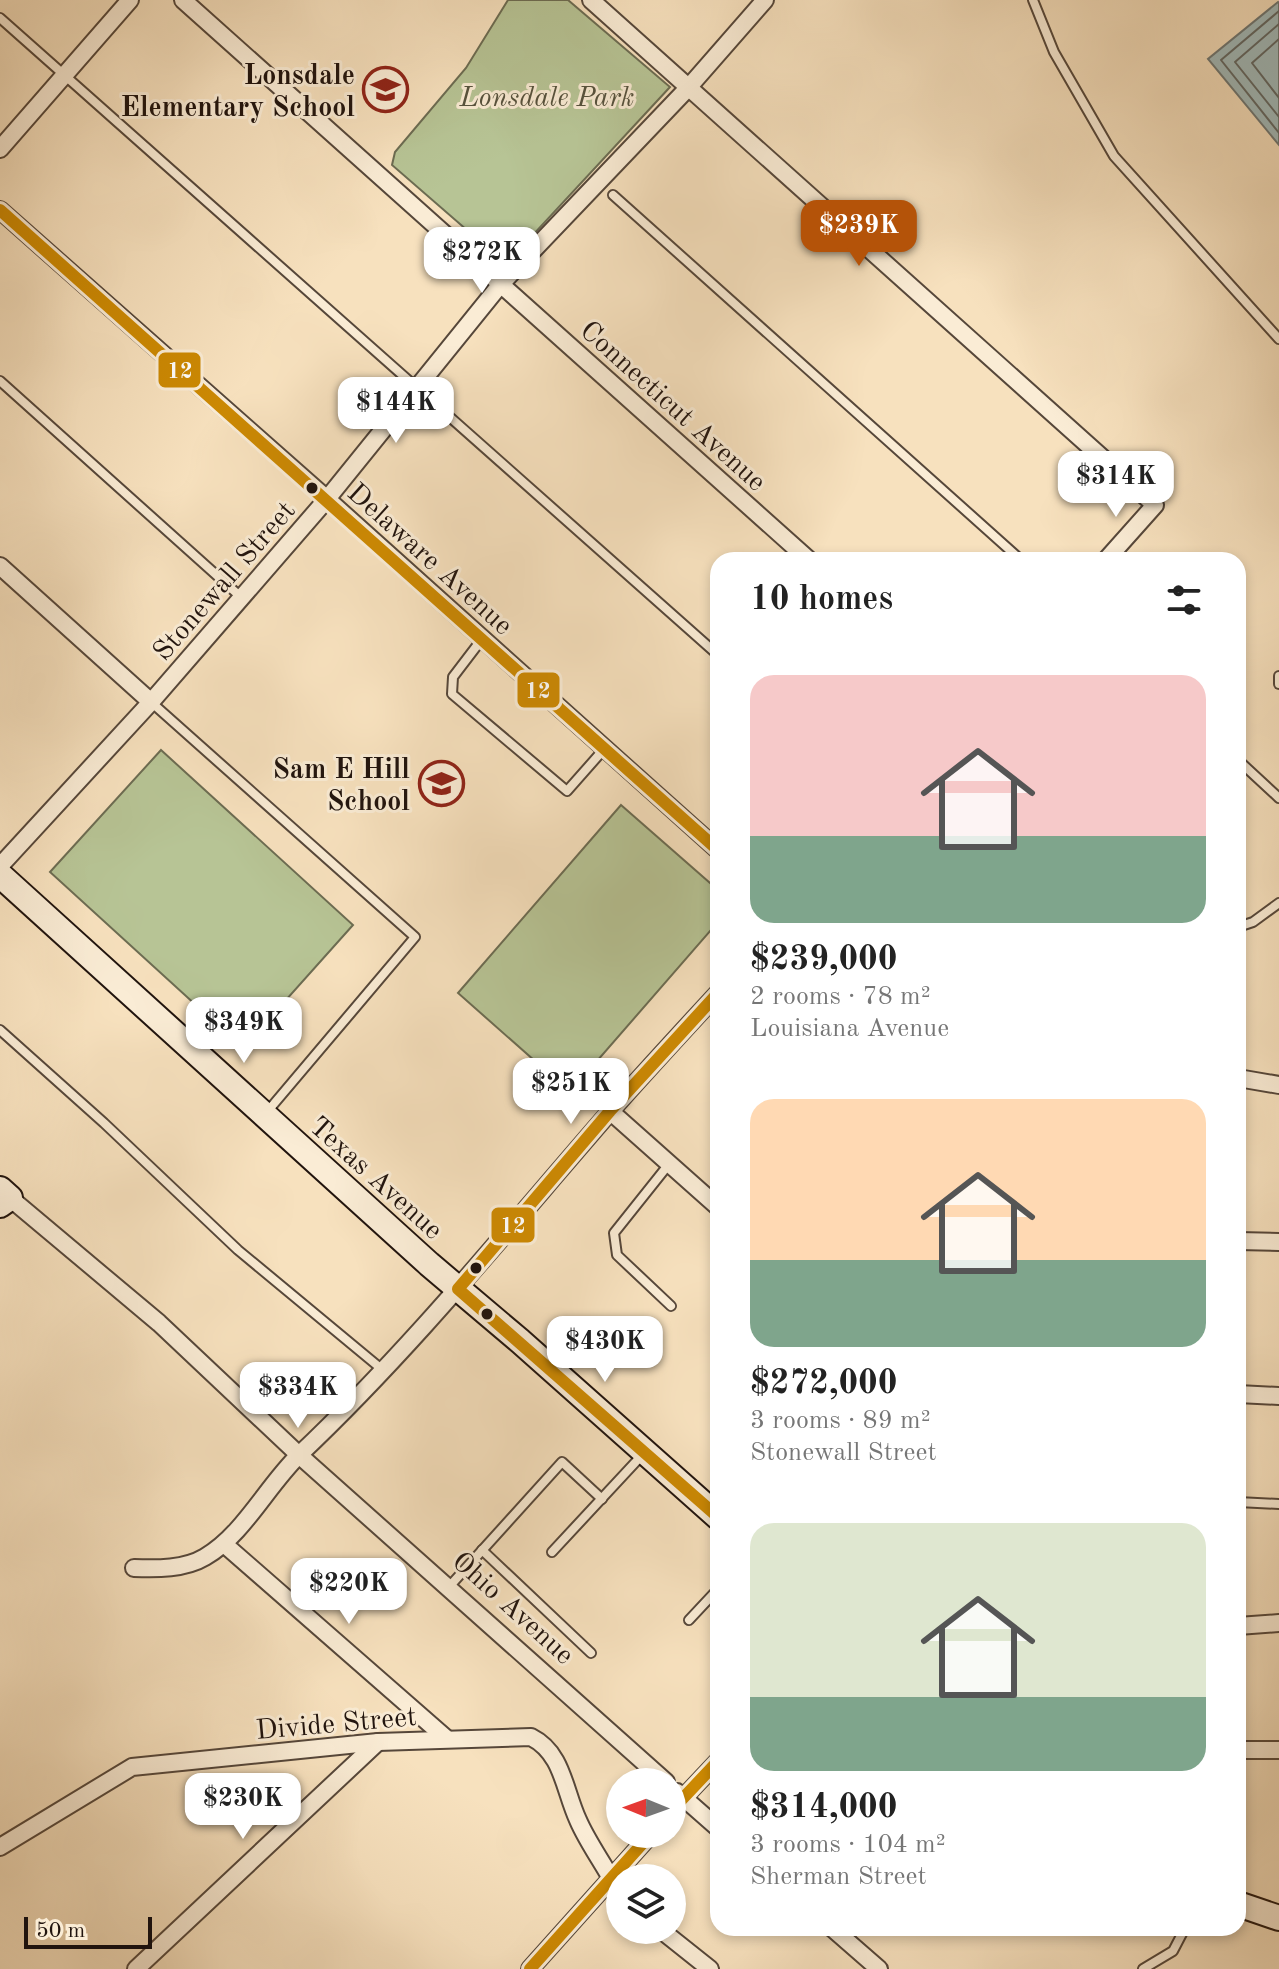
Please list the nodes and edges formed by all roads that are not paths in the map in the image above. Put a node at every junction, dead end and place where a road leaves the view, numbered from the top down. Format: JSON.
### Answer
{"nodes":[{"id":1,"x":130,"y":0,"type":"edge"},
{"id":2,"x":183,"y":0,"type":"edge"},
{"id":3,"x":591,"y":0,"type":"edge"},
{"id":4,"x":765,"y":0,"type":"edge"},
{"id":5,"x":1033,"y":0,"type":"edge"},
{"id":6,"x":0,"y":18,"type":"edge"},
{"id":7,"x":64,"y":76,"type":"junction"},
{"id":8,"x":688,"y":88,"type":"junction"},
{"id":9,"x":0,"y":149,"type":"edge"},
{"id":10,"x":613,"y":195,"type":"dead end"},
{"id":11,"x":0,"y":210,"type":"edge"},
{"id":12,"x":500,"y":285,"type":"junction"},
{"id":13,"x":1279,"y":339,"type":"edge"},
{"id":14,"x":0,"y":381,"type":"edge"},
{"id":15,"x":417,"y":388,"type":"junction"},
{"id":16,"x":327,"y":499,"type":"junction"},
{"id":17,"x":800,"y":552,"type":"edge"},
{"id":18,"x":1012,"y":552,"type":"edge"},
{"id":19,"x":1113,"y":552,"type":"edge"},
{"id":20,"x":0,"y":566,"type":"edge"},
{"id":21,"x":242,"y":598,"type":"junction"},
{"id":22,"x":482,"y":639,"type":"junction"},
{"id":23,"x":710,"y":648,"type":"edge"},
{"id":24,"x":1279,"y":676,"type":"edge"},
{"id":25,"x":1279,"y":684,"type":"edge"},
{"id":26,"x":151,"y":702,"type":"junction"},
{"id":27,"x":605,"y":748,"type":"junction"},
{"id":28,"x":1246,"y":767,"type":"edge"},
{"id":29,"x":1279,"y":798,"type":"edge"},
{"id":30,"x":710,"y":843,"type":"edge"},
{"id":31,"x":0,"y":866,"type":"edge"},
{"id":32,"x":0,"y":875,"type":"edge"},
{"id":33,"x":1279,"y":903,"type":"edge"},
{"id":34,"x":1246,"y":924,"type":"edge"},
{"id":35,"x":710,"y":1002,"type":"edge"},
{"id":36,"x":0,"y":1030,"type":"edge"},
{"id":37,"x":1246,"y":1079,"type":"edge"},
{"id":38,"x":1279,"y":1085,"type":"edge"},
{"id":39,"x":610,"y":1111,"type":"junction"},
{"id":40,"x":263,"y":1115,"type":"junction"},
{"id":41,"x":669,"y":1164,"type":"junction"},
{"id":42,"x":3,"y":1197,"type":"edge"},
{"id":43,"x":710,"y":1200,"type":"edge"},
{"id":44,"x":1246,"y":1241,"type":"edge"},
{"id":45,"x":1279,"y":1242,"type":"edge"},
{"id":46,"x":458,"y":1289,"type":"junction"},
{"id":47,"x":671,"y":1306,"type":"dead end"},
{"id":48,"x":384,"y":1371,"type":"junction"},
{"id":49,"x":1246,"y":1394,"type":"edge"},
{"id":50,"x":1279,"y":1396,"type":"edge"},
{"id":51,"x":645,"y":1452,"type":"junction"},
{"id":52,"x":299,"y":1455,"type":"junction"},
{"id":53,"x":602,"y":1499,"type":"junction"},
{"id":54,"x":1246,"y":1502,"type":"edge"},
{"id":55,"x":1279,"y":1504,"type":"edge"},
{"id":56,"x":710,"y":1510,"type":"edge"},
{"id":57,"x":224,"y":1544,"type":"junction"},
{"id":58,"x":482,"y":1550,"type":"junction"},
{"id":59,"x":552,"y":1552,"type":"dead end"},
{"id":60,"x":134,"y":1568,"type":"dead end"},
{"id":61,"x":448,"y":1588,"type":"junction"},
{"id":62,"x":710,"y":1598,"type":"edge"},
{"id":63,"x":689,"y":1620,"type":"dead end"},
{"id":64,"x":1279,"y":1623,"type":"edge"},
{"id":65,"x":1246,"y":1625,"type":"edge"},
{"id":66,"x":591,"y":1653,"type":"dead end"},
{"id":67,"x":447,"y":1739,"type":"junction"},
{"id":68,"x":378,"y":1742,"type":"junction"},
{"id":69,"x":1246,"y":1750,"type":"edge"},
{"id":70,"x":1279,"y":1750,"type":"edge"},
{"id":71,"x":650,"y":1768,"type":"edge"},
{"id":72,"x":710,"y":1768,"type":"edge"},
{"id":73,"x":686,"y":1789,"type":"edge"},
{"id":74,"x":686,"y":1805,"type":"edge"},
{"id":75,"x":710,"y":1822,"type":"edge"},
{"id":76,"x":0,"y":1847,"type":"edge"},
{"id":77,"x":639,"y":1848,"type":"edge"},
{"id":78,"x":625,"y":1864,"type":"edge"},
{"id":79,"x":606,"y":1877,"type":"edge"},
{"id":80,"x":606,"y":1886,"type":"edge"},
{"id":81,"x":1246,"y":1907,"type":"edge"},
{"id":82,"x":1279,"y":1918,"type":"edge"},
{"id":83,"x":841,"y":1936,"type":"edge"},
{"id":84,"x":1181,"y":1936,"type":"edge"},
{"id":85,"x":679,"y":1944,"type":"edge"},
{"id":86,"x":136,"y":1969,"type":"edge"},
{"id":87,"x":530,"y":1969,"type":"edge"},
{"id":88,"x":710,"y":1969,"type":"edge"},
{"id":89,"x":879,"y":1969,"type":"edge"},
{"id":90,"x":1143,"y":1969,"type":"edge"}],
"edges":[{"from":1,"to":7,"type":"street"},
{"from":2,"to":12,"type":"street","name":"Connecticut Avenue"},
{"from":3,"to":8,"type":"street"},
{"from":4,"to":8,"type":"street","name":"Stonewall Street"},
{"from":5,"to":13,"type":"lane"},
{"from":6,"to":7,"type":"lane"},
{"from":7,"to":9,"type":"street"},
{"from":7,"to":15,"type":"lane"},
{"from":8,"to":12,"type":"street","name":"Stonewall Street"},
{"from":8,"to":19,"type":"street"},
{"from":10,"to":18,"type":"lane"},
{"from":11,"to":16,"type":"street","name":"Delaware Avenue"},
{"from":12,"to":15,"type":"street","name":"Stonewall Street"},
{"from":12,"to":17,"type":"street","name":"Connecticut Avenue"},
{"from":14,"to":21,"type":"lane"},
{"from":15,"to":16,"type":"street","name":"Stonewall Street"},
{"from":15,"to":23,"type":"lane"},
{"from":16,"to":21,"type":"street","name":"Stonewall Street"},
{"from":16,"to":22,"type":"street","name":"Delaware Avenue"},
{"from":20,"to":26,"type":"street"},
{"from":21,"to":26,"type":"street","name":"Stonewall Street"},
{"from":22,"to":27,"type":"street","name":"Delaware Avenue"},
{"from":22,"to":27,"type":"lane"},
{"from":24,"to":25,"type":"lane"},
{"from":26,"to":31,"type":"street","name":"Stonewall Street"},
{"from":26,"to":40,"type":"lane"},
{"from":27,"to":30,"type":"street","name":"Delaware Avenue"},
{"from":28,"to":29,"type":"lane"},
{"from":32,"to":40,"type":"street","name":"Texas Avenue"},
{"from":33,"to":34,"type":"lane"},
{"from":35,"to":39,"type":"street"},
{"from":36,"to":48,"type":"lane"},
{"from":37,"to":38,"type":"street"},
{"from":39,"to":41,"type":"street"},
{"from":39,"to":46,"type":"street"},
{"from":40,"to":46,"type":"street","name":"Texas Avenue"},
{"from":41,"to":43,"type":"street"},
{"from":41,"to":47,"type":"lane"},
{"from":42,"to":52,"type":"street","name":"Ohio Avenue"},
{"from":44,"to":45,"type":"street"},
{"from":46,"to":48,"type":"street"},
{"from":46,"to":51,"type":"street","name":"Texas Avenue"},
{"from":48,"to":52,"type":"street"},
{"from":49,"to":50,"type":"street"},
{"from":51,"to":53,"type":"lane"},
{"from":51,"to":56,"type":"street","name":"Texas Avenue"},
{"from":52,"to":57,"type":"street"},
{"from":52,"to":61,"type":"street","name":"Ohio Avenue"},
{"from":53,"to":58,"type":"lane"},
{"from":53,"to":59,"type":"lane"},
{"from":54,"to":55,"type":"lane"},
{"from":57,"to":60,"type":"street"},
{"from":57,"to":67,"type":"street"},
{"from":58,"to":61,"type":"lane"},
{"from":58,"to":66,"type":"lane"},
{"from":61,"to":71,"type":"street","name":"Ohio Avenue"},
{"from":62,"to":63,"type":"lane"},
{"from":64,"to":65,"type":"street"},
{"from":67,"to":68,"type":"street","name":"Divide Street"},
{"from":67,"to":79,"type":"street","name":"Divide Street"},
{"from":68,"to":76,"type":"street","name":"Divide Street"},
{"from":68,"to":86,"type":"street"},
{"from":69,"to":70,"type":"street"},
{"from":72,"to":73,"type":"street"},
{"from":74,"to":75,"type":"street"},
{"from":77,"to":78,"type":"street"},
{"from":80,"to":87,"type":"street"},
{"from":81,"to":82,"type":"street"},
{"from":83,"to":89,"type":"street"},
{"from":84,"to":90,"type":"lane"},
{"from":85,"to":88,"type":"street"}]}
